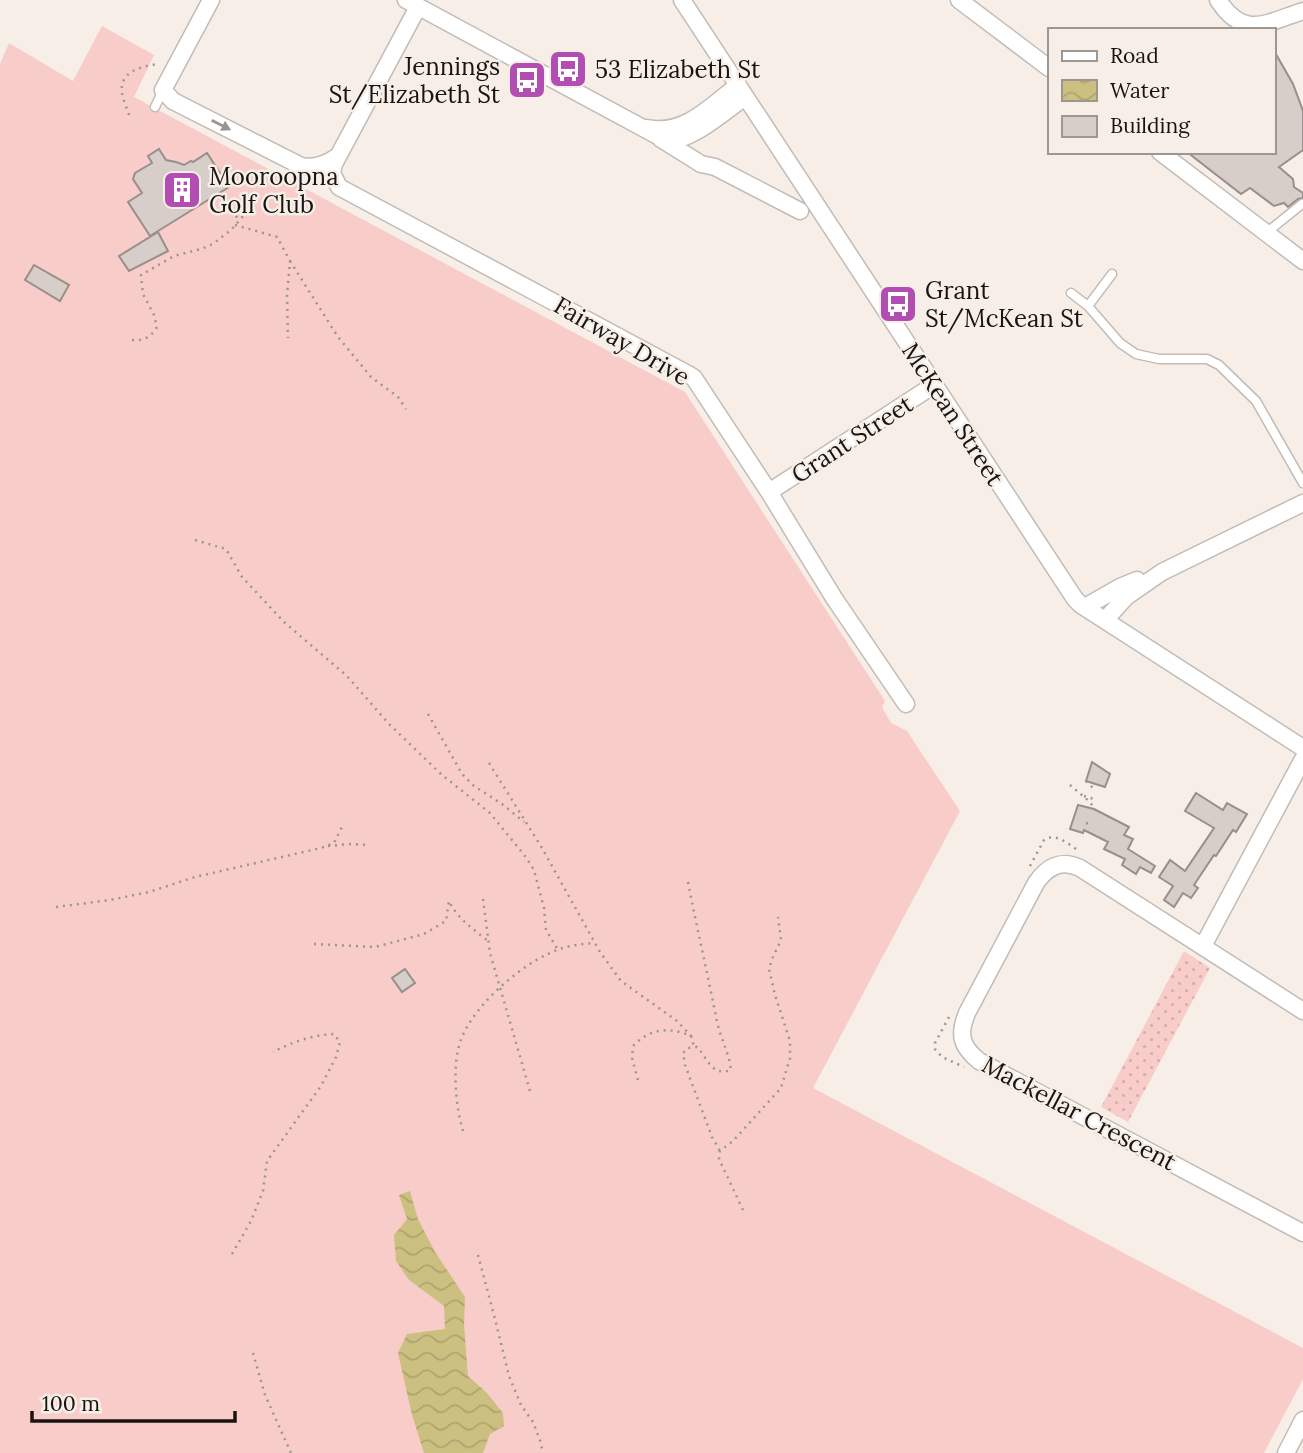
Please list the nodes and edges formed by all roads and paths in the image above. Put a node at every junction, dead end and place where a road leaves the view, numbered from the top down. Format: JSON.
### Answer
{"nodes":[{"id":1,"x":211,"y":0,"type":"edge"},
{"id":2,"x":682,"y":0,"type":"edge"},
{"id":3,"x":959,"y":0,"type":"edge"},
{"id":4,"x":1218,"y":0,"type":"edge"},
{"id":5,"x":412,"y":3,"type":"edge"},
{"id":6,"x":1303,"y":11,"type":"edge"},
{"id":7,"x":177,"y":64,"type":"junction"},
{"id":8,"x":1048,"y":67,"type":"edge"},
{"id":9,"x":163,"y":90,"type":"junction"},
{"id":10,"x":741,"y":91,"type":"junction"},
{"id":11,"x":155,"y":107,"type":"dead end"},
{"id":12,"x":129,"y":115,"type":"dead end"},
{"id":13,"x":644,"y":128,"type":"junction"},
{"id":14,"x":1163,"y":154,"type":"edge"},
{"id":15,"x":335,"y":162,"type":"junction"},
{"id":16,"x":213,"y":201,"type":"dead end"},
{"id":17,"x":1303,"y":204,"type":"edge"},
{"id":18,"x":251,"y":207,"type":"dead end"},
{"id":19,"x":800,"y":211,"type":"dead end"},
{"id":20,"x":239,"y":219,"type":"junction"},
{"id":21,"x":235,"y":225,"type":"junction"},
{"id":22,"x":1266,"y":233,"type":"junction"},
{"id":23,"x":1303,"y":260,"type":"edge"},
{"id":24,"x":290,"y":261,"type":"junction"},
{"id":25,"x":1112,"y":274,"type":"dead end"},
{"id":26,"x":1071,"y":293,"type":"dead end"},
{"id":27,"x":1088,"y":306,"type":"junction"},
{"id":28,"x":288,"y":338,"type":"dead end"},
{"id":29,"x":132,"y":340,"type":"dead end"},
{"id":30,"x":934,"y":385,"type":"junction"},
{"id":31,"x":406,"y":410,"type":"dead end"},
{"id":32,"x":1303,"y":483,"type":"edge"},
{"id":33,"x":769,"y":492,"type":"junction"},
{"id":34,"x":1303,"y":503,"type":"edge"},
{"id":35,"x":195,"y":540,"type":"dead end"},
{"id":36,"x":1163,"y":572,"type":"junction"},
{"id":37,"x":1085,"y":607,"type":"junction"},
{"id":38,"x":1105,"y":620,"type":"junction"},
{"id":39,"x":906,"y":704,"type":"dead end"},
{"id":40,"x":428,"y":714,"type":"dead end"},
{"id":41,"x":1303,"y":748,"type":"edge"},
{"id":42,"x":1303,"y":759,"type":"edge"},
{"id":43,"x":489,"y":763,"type":"dead end"},
{"id":44,"x":1086,"y":781,"type":"dead end"},
{"id":45,"x":1070,"y":785,"type":"dead end"},
{"id":46,"x":1094,"y":789,"type":"dead end"},
{"id":47,"x":1081,"y":795,"type":"junction"},
{"id":48,"x":1094,"y":799,"type":"dead end"},
{"id":49,"x":1095,"y":810,"type":"dead end"},
{"id":50,"x":527,"y":824,"type":"junction"},
{"id":51,"x":343,"y":825,"type":"dead end"},
{"id":52,"x":367,"y":845,"type":"dead end"},
{"id":53,"x":321,"y":848,"type":"junction"},
{"id":54,"x":1080,"y":852,"type":"dead end"},
{"id":55,"x":1029,"y":867,"type":"dead end"},
{"id":56,"x":688,"y":881,"type":"dead end"},
{"id":57,"x":483,"y":899,"type":"dead end"},
{"id":58,"x":56,"y":907,"type":"dead end"},
{"id":59,"x":778,"y":917,"type":"dead end"},
{"id":60,"x":488,"y":941,"type":"junction"},
{"id":61,"x":595,"y":943,"type":"junction"},
{"id":62,"x":314,"y":944,"type":"dead end"},
{"id":63,"x":1203,"y":946,"type":"junction"},
{"id":64,"x":558,"y":950,"type":"junction"},
{"id":65,"x":500,"y":989,"type":"junction"},
{"id":66,"x":954,"y":1008,"type":"dead end"},
{"id":67,"x":1303,"y":1010,"type":"edge"},
{"id":68,"x":691,"y":1036,"type":"junction"},
{"id":69,"x":694,"y":1047,"type":"junction"},
{"id":70,"x":274,"y":1052,"type":"dead end"},
{"id":71,"x":972,"y":1072,"type":"dead end"},
{"id":72,"x":638,"y":1080,"type":"dead end"},
{"id":73,"x":530,"y":1091,"type":"dead end"},
{"id":74,"x":463,"y":1130,"type":"dead end"},
{"id":75,"x":720,"y":1151,"type":"junction"},
{"id":76,"x":743,"y":1210,"type":"dead end"},
{"id":77,"x":1303,"y":1233,"type":"edge"},
{"id":78,"x":232,"y":1254,"type":"dead end"},
{"id":79,"x":478,"y":1255,"type":"dead end"},
{"id":80,"x":253,"y":1353,"type":"dead end"},
{"id":81,"x":1303,"y":1420,"type":"edge"},
{"id":82,"x":291,"y":1453,"type":"edge"},
{"id":83,"x":543,"y":1453,"type":"edge"},
{"id":84,"x":1286,"y":1453,"type":"edge"}],
"edges":[{"from":1,"to":7,"type":"street"},
{"from":2,"to":10,"type":"street","name":"McKean Street"},
{"from":3,"to":8,"type":"street"},
{"from":4,"to":6,"type":"street"},
{"from":5,"to":13,"type":"street"},
{"from":5,"to":15,"type":"street"},
{"from":7,"to":9,"type":"street"},
{"from":7,"to":12,"type":"path"},
{"from":9,"to":11,"type":"lane"},
{"from":9,"to":15,"type":"street","one_way":true},
{"from":10,"to":13,"type":"street"},
{"from":10,"to":30,"type":"street","name":"McKean Street"},
{"from":13,"to":19,"type":"street"},
{"from":14,"to":22,"type":"street"},
{"from":15,"to":33,"type":"street","name":"Fairway Drive"},
{"from":16,"to":20,"type":"path"},
{"from":17,"to":22,"type":"lane"},
{"from":18,"to":20,"type":"path"},
{"from":20,"to":21,"type":"path"},
{"from":21,"to":24,"type":"path"},
{"from":21,"to":29,"type":"path"},
{"from":22,"to":23,"type":"street"},
{"from":24,"to":28,"type":"path"},
{"from":24,"to":31,"type":"path"},
{"from":25,"to":27,"type":"lane"},
{"from":26,"to":27,"type":"lane"},
{"from":27,"to":32,"type":"lane"},
{"from":30,"to":33,"type":"street","name":"Grant Street"},
{"from":30,"to":37,"type":"street","name":"McKean Street"},
{"from":33,"to":39,"type":"street","name":"Fairway Drive"},
{"from":34,"to":36,"type":"street"},
{"from":35,"to":64,"type":"path"},
{"from":36,"to":37,"type":"street"},
{"from":36,"to":38,"type":"street"},
{"from":37,"to":38,"type":"street","name":"McKean Street"},
{"from":38,"to":41,"type":"street","name":"McKean Street"},
{"from":40,"to":50,"type":"path"},
{"from":42,"to":63,"type":"street"},
{"from":43,"to":50,"type":"path"},
{"from":44,"to":46,"type":"path"},
{"from":45,"to":47,"type":"path"},
{"from":47,"to":48,"type":"path"},
{"from":47,"to":49,"type":"path"},
{"from":50,"to":61,"type":"path"},
{"from":51,"to":53,"type":"path"},
{"from":52,"to":53,"type":"path"},
{"from":53,"to":58,"type":"path"},
{"from":54,"to":55,"type":"path"},
{"from":56,"to":69,"type":"path"},
{"from":57,"to":60,"type":"path"},
{"from":59,"to":75,"type":"path"},
{"from":60,"to":62,"type":"path"},
{"from":60,"to":65,"type":"path"},
{"from":61,"to":64,"type":"path"},
{"from":61,"to":68,"type":"path"},
{"from":63,"to":67,"type":"street","name":"Mackellar Crescent"},
{"from":63,"to":77,"type":"street","name":"Mackellar Crescent"},
{"from":64,"to":65,"type":"path"},
{"from":65,"to":73,"type":"path"},
{"from":65,"to":74,"type":"path"},
{"from":66,"to":71,"type":"path"},
{"from":68,"to":69,"type":"path"},
{"from":68,"to":72,"type":"path"},
{"from":69,"to":75,"type":"path"},
{"from":70,"to":78,"type":"path"},
{"from":75,"to":76,"type":"path"},
{"from":79,"to":83,"type":"path"},
{"from":80,"to":82,"type":"path"},
{"from":81,"to":84,"type":"street"}]}
